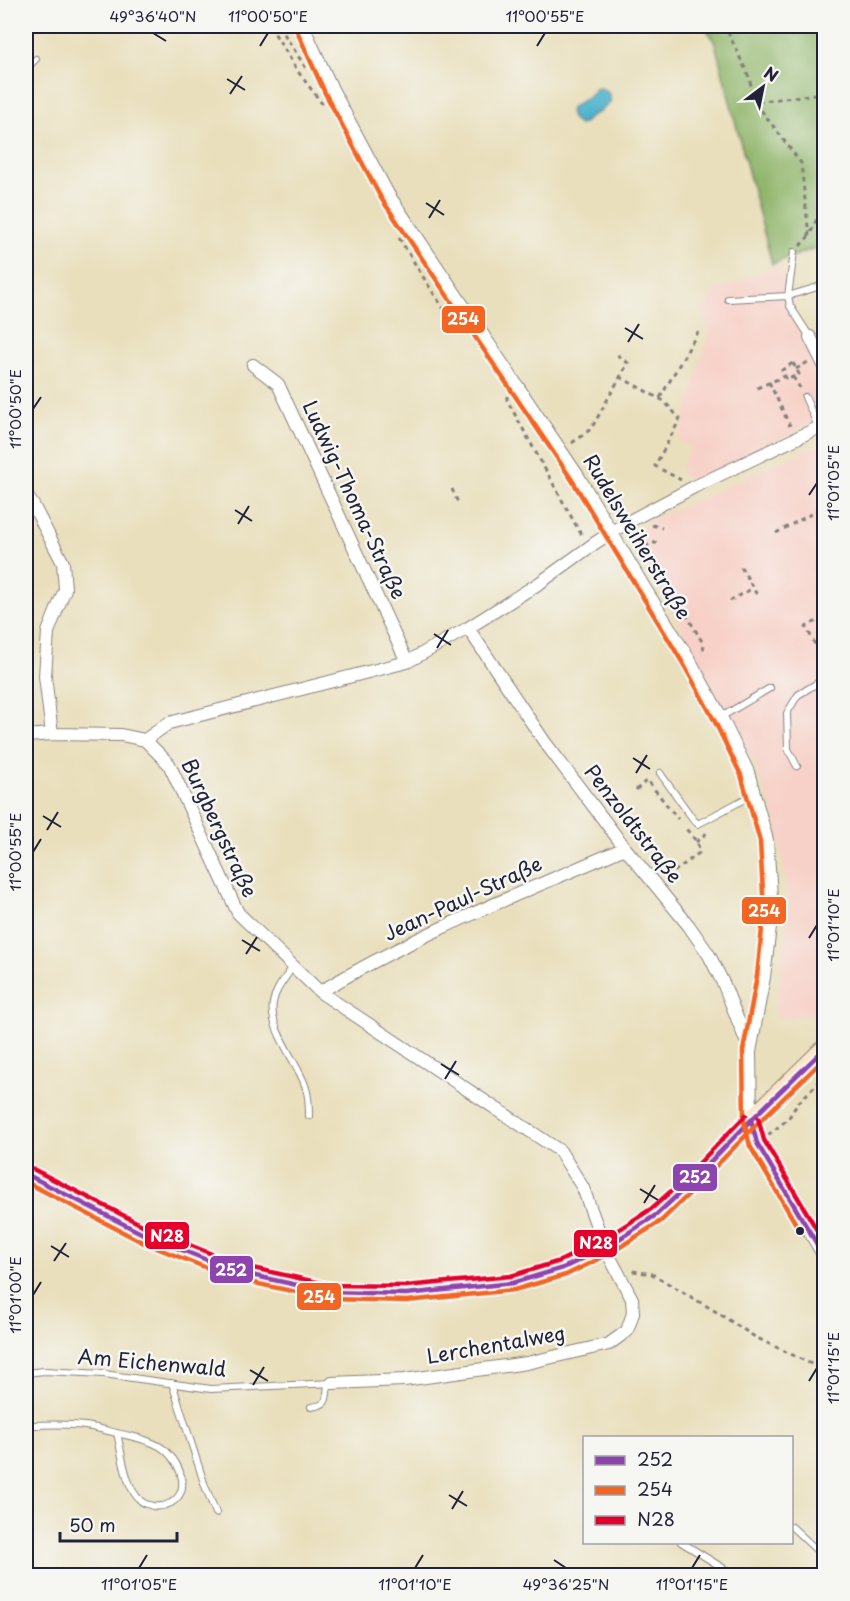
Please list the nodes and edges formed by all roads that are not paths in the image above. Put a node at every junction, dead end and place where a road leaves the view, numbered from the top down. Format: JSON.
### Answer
{"nodes":[{"id":1,"x":303,"y":26,"type":"edge"},
{"id":2,"x":36,"y":59,"type":"dead end"},
{"id":3,"x":26,"y":69,"type":"edge"},
{"id":4,"x":794,"y":252,"type":"road end"},
{"id":5,"x":825,"y":285,"type":"edge"},
{"id":6,"x":788,"y":296,"type":"junction"},
{"id":7,"x":728,"y":299,"type":"dead end"},
{"id":8,"x":816,"y":342,"type":"edge"},
{"id":9,"x":253,"y":365,"type":"dead end"},
{"id":10,"x":825,"y":365,"type":"edge"},
{"id":11,"x":805,"y":397,"type":"dead end"},
{"id":12,"x":822,"y":427,"type":"edge"},
{"id":13,"x":825,"y":440,"type":"edge"},
{"id":14,"x":26,"y":495,"type":"edge"},
{"id":15,"x":612,"y":532,"type":"junction"},
{"id":16,"x":468,"y":628,"type":"junction"},
{"id":17,"x":407,"y":662,"type":"junction"},
{"id":18,"x":825,"y":679,"type":"edge"},
{"id":19,"x":770,"y":688,"type":"dead end"},
{"id":20,"x":721,"y":717,"type":"junction"},
{"id":21,"x":52,"y":734,"type":"junction"},
{"id":22,"x":26,"y":735,"type":"edge"},
{"id":23,"x":145,"y":740,"type":"junction"},
{"id":24,"x":797,"y":766,"type":"dead end"},
{"id":25,"x":660,"y":773,"type":"dead end"},
{"id":26,"x":754,"y":794,"type":"junction"},
{"id":27,"x":625,"y":848,"type":"junction"},
{"id":28,"x":293,"y":966,"type":"junction"},
{"id":29,"x":320,"y":992,"type":"junction"},
{"id":30,"x":825,"y":1049,"type":"edge"},
{"id":31,"x":750,"y":1052,"type":"junction"},
{"id":32,"x":309,"y":1116,"type":"dead end"},
{"id":33,"x":751,"y":1120,"type":"junction"},
{"id":34,"x":26,"y":1174,"type":"edge"},
{"id":35,"x":605,"y":1248,"type":"junction"},
{"id":36,"x":825,"y":1256,"type":"edge"},
{"id":37,"x":26,"y":1373,"type":"edge"},
{"id":38,"x":172,"y":1383,"type":"junction"},
{"id":39,"x":330,"y":1383,"type":"junction"},
{"id":40,"x":275,"y":1386,"type":"joint"},
{"id":41,"x":311,"y":1407,"type":"dead end"},
{"id":42,"x":26,"y":1425,"type":"edge"},
{"id":43,"x":117,"y":1433,"type":"junction"},
{"id":44,"x":216,"y":1512,"type":"dead end"},
{"id":45,"x":793,"y":1528,"type":"edge"},
{"id":46,"x":684,"y":1544,"type":"edge"},
{"id":47,"x":825,"y":1557,"type":"edge"},
{"id":48,"x":736,"y":1575,"type":"edge"}],
"edges":[{"from":1,"to":15,"type":"street","name":"Rudelsweiherstraße"},
{"from":2,"to":3,"type":"lane"},
{"from":4,"to":6,"type":"lane"},
{"from":5,"to":6,"type":"lane"},
{"from":6,"to":7,"type":"lane"},
{"from":6,"to":8,"type":"lane"},
{"from":8,"to":10,"type":"street"},
{"from":9,"to":17,"type":"street","name":"Ludwig-Thoma-Straße"},
{"from":11,"to":12,"type":"lane"},
{"from":12,"to":13,"type":"lane"},
{"from":12,"to":15,"type":"street"},
{"from":14,"to":21,"type":"street"},
{"from":15,"to":16,"type":"street"},
{"from":15,"to":20,"type":"street","name":"Rudelsweiherstraße"},
{"from":16,"to":17,"type":"street"},
{"from":16,"to":27,"type":"street","name":"Penzoldtstraße"},
{"from":17,"to":23,"type":"street"},
{"from":18,"to":24,"type":"lane"},
{"from":19,"to":20,"type":"lane"},
{"from":20,"to":26,"type":"street","name":"Rudelsweiherstraße"},
{"from":21,"to":22,"type":"street"},
{"from":21,"to":23,"type":"street"},
{"from":23,"to":28,"type":"street","name":"Burgbergstraße"},
{"from":25,"to":26,"type":"lane"},
{"from":26,"to":31,"type":"street","name":"Rudelsweiherstraße"},
{"from":27,"to":29,"type":"street","name":"Jean-Paul-Straße"},
{"from":27,"to":31,"type":"street","name":"Penzoldtstraße"},
{"from":28,"to":29,"type":"street","name":"Burgbergstraße"},
{"from":28,"to":32,"type":"lane"},
{"from":29,"to":35,"type":"street","name":"Burgbergstraße"},
{"from":30,"to":33,"type":"street"},
{"from":31,"to":33,"type":"street","name":"Rudelsweiherstraße"},
{"from":33,"to":35,"type":"street"},
{"from":33,"to":36,"type":"street","name":"Rudelsweiherstraße"},
{"from":34,"to":35,"type":"street"},
{"from":35,"to":39,"type":"street","name":"Lerchentalweg"},
{"from":37,"to":38,"type":"lane","name":"Am Eichenwald"},
{"from":38,"to":40,"type":"lane","name":"Am Eichenwald"},
{"from":38,"to":44,"type":"lane"},
{"from":39,"to":40,"type":"lane","name":"Lerchentalweg"},
{"from":39,"to":41,"type":"lane"},
{"from":42,"to":43,"type":"lane"},
{"from":43,"to":43,"type":"lane"},
{"from":45,"to":47,"type":"lane"},
{"from":46,"to":48,"type":"lane"}]}
